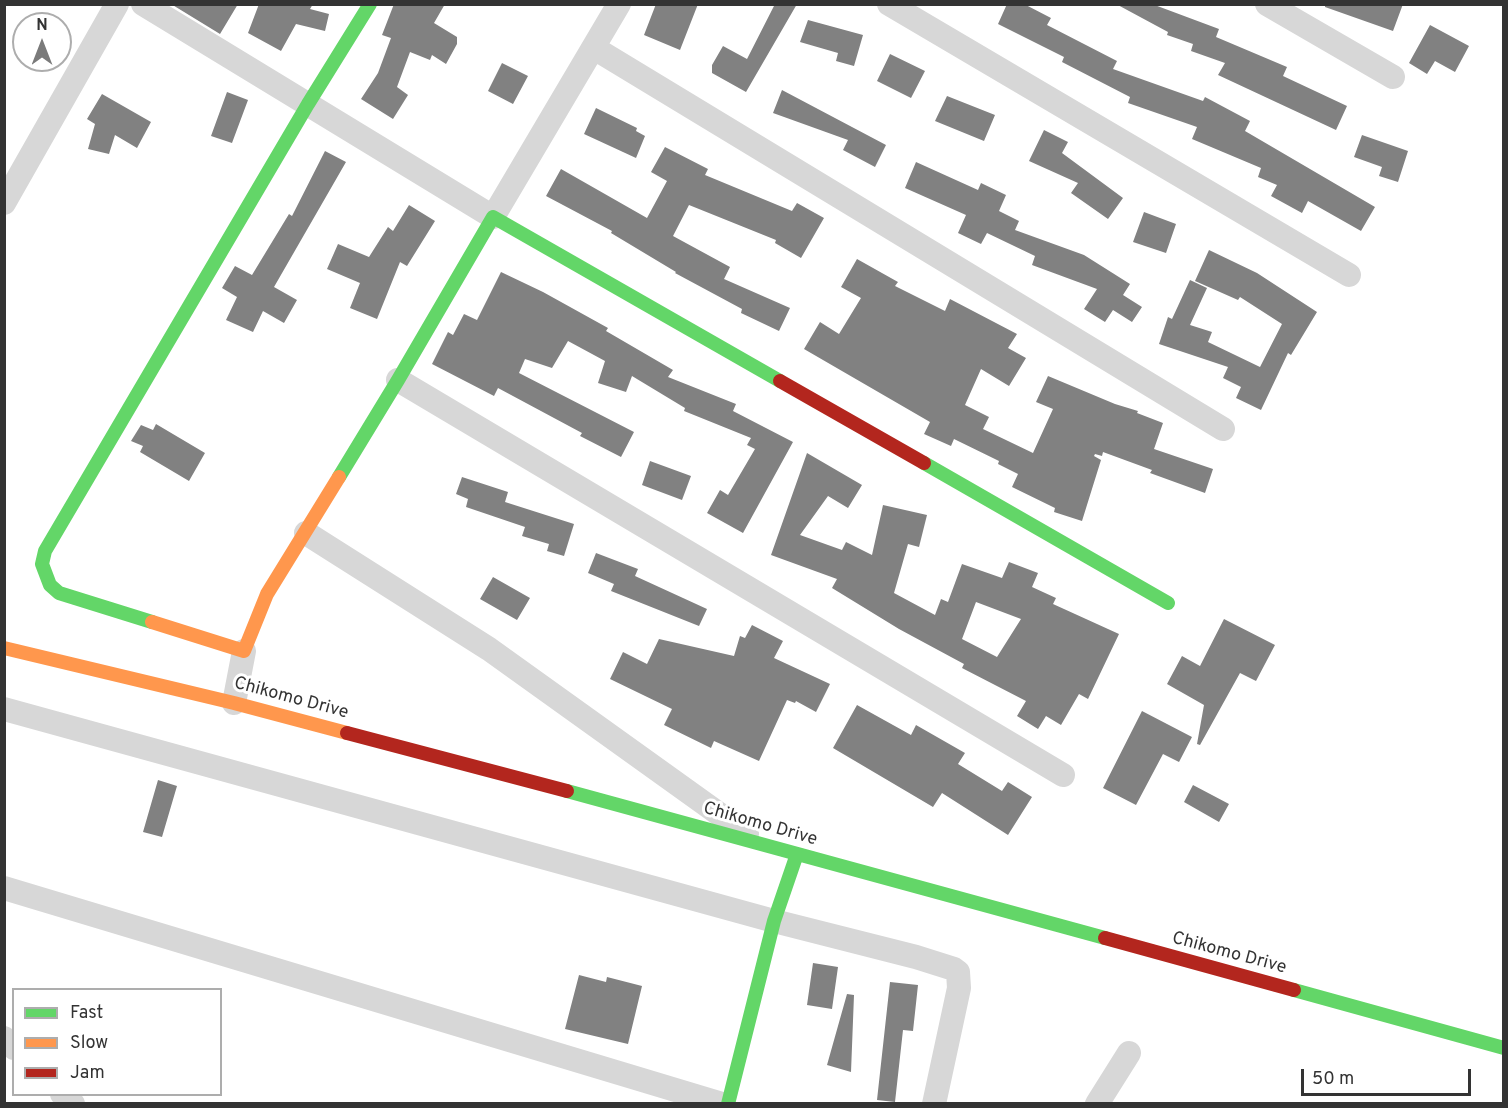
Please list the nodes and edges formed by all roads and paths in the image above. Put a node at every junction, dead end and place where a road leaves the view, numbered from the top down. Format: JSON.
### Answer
{"nodes":[{"id":1,"x":117,"y":4,"type":"edge"},
{"id":2,"x":143,"y":4,"type":"edge"},
{"id":3,"x":370,"y":4,"type":"edge"},
{"id":4,"x":619,"y":4,"type":"edge"},
{"id":5,"x":889,"y":4,"type":"edge"},
{"id":6,"x":1268,"y":4,"type":"edge"},
{"id":7,"x":594,"y":48,"type":"junction"},
{"id":8,"x":1393,"y":77,"type":"dead end"},
{"id":9,"x":308,"y":104,"type":"junction"},
{"id":10,"x":4,"y":202,"type":"edge"},
{"id":11,"x":493,"y":217,"type":"junction"},
{"id":12,"x":1349,"y":275,"type":"dead end"},
{"id":13,"x":398,"y":380,"type":"junction"},
{"id":14,"x":1223,"y":429,"type":"dead end"},
{"id":15,"x":306,"y":533,"type":"junction"},
{"id":16,"x":1168,"y":603,"type":"dead end"},
{"id":17,"x":4,"y":648,"type":"edge"},
{"id":18,"x":244,"y":651,"type":"junction"},
{"id":19,"x":234,"y":703,"type":"junction"},
{"id":20,"x":4,"y":709,"type":"edge"},
{"id":21,"x":1063,"y":775,"type":"dead end"},
{"id":22,"x":758,"y":842,"type":"junction"},
{"id":23,"x":797,"y":854,"type":"junction"},
{"id":24,"x":4,"y":888,"type":"edge"},
{"id":25,"x":774,"y":921,"type":"junction"},
{"id":26,"x":1503,"y":1048,"type":"edge"},
{"id":27,"x":1129,"y":1053,"type":"dead end"},
{"id":28,"x":722,"y":1104,"type":"edge"},
{"id":29,"x":728,"y":1104,"type":"edge"},
{"id":30,"x":934,"y":1104,"type":"edge"},
{"id":31,"x":1097,"y":1104,"type":"edge"}],
"edges":[{"from":1,"to":10,"type":"street"},
{"from":2,"to":9,"type":"street"},
{"from":3,"to":9,"type":"street"},
{"from":4,"to":7,"type":"street"},
{"from":5,"to":12,"type":"street"},
{"from":6,"to":8,"type":"street"},
{"from":7,"to":11,"type":"street"},
{"from":7,"to":14,"type":"street"},
{"from":9,"to":11,"type":"street"},
{"from":9,"to":18,"type":"street"},
{"from":11,"to":13,"type":"street"},
{"from":11,"to":16,"type":"street"},
{"from":13,"to":15,"type":"street"},
{"from":13,"to":21,"type":"street"},
{"from":15,"to":18,"type":"street"},
{"from":15,"to":22,"type":"street"},
{"from":17,"to":19,"type":"street","name":"Chikomo Drive"},
{"from":18,"to":19,"type":"street"},
{"from":19,"to":22,"type":"street","name":"Chikomo Drive"},
{"from":20,"to":25,"type":"street"},
{"from":22,"to":23,"type":"street","name":"Chikomo Drive"},
{"from":23,"to":25,"type":"street"},
{"from":23,"to":26,"type":"street","name":"Chikomo Drive"},
{"from":24,"to":28,"type":"street"},
{"from":25,"to":29,"type":"street"},
{"from":25,"to":30,"type":"street"},
{"from":27,"to":31,"type":"street"}]}
